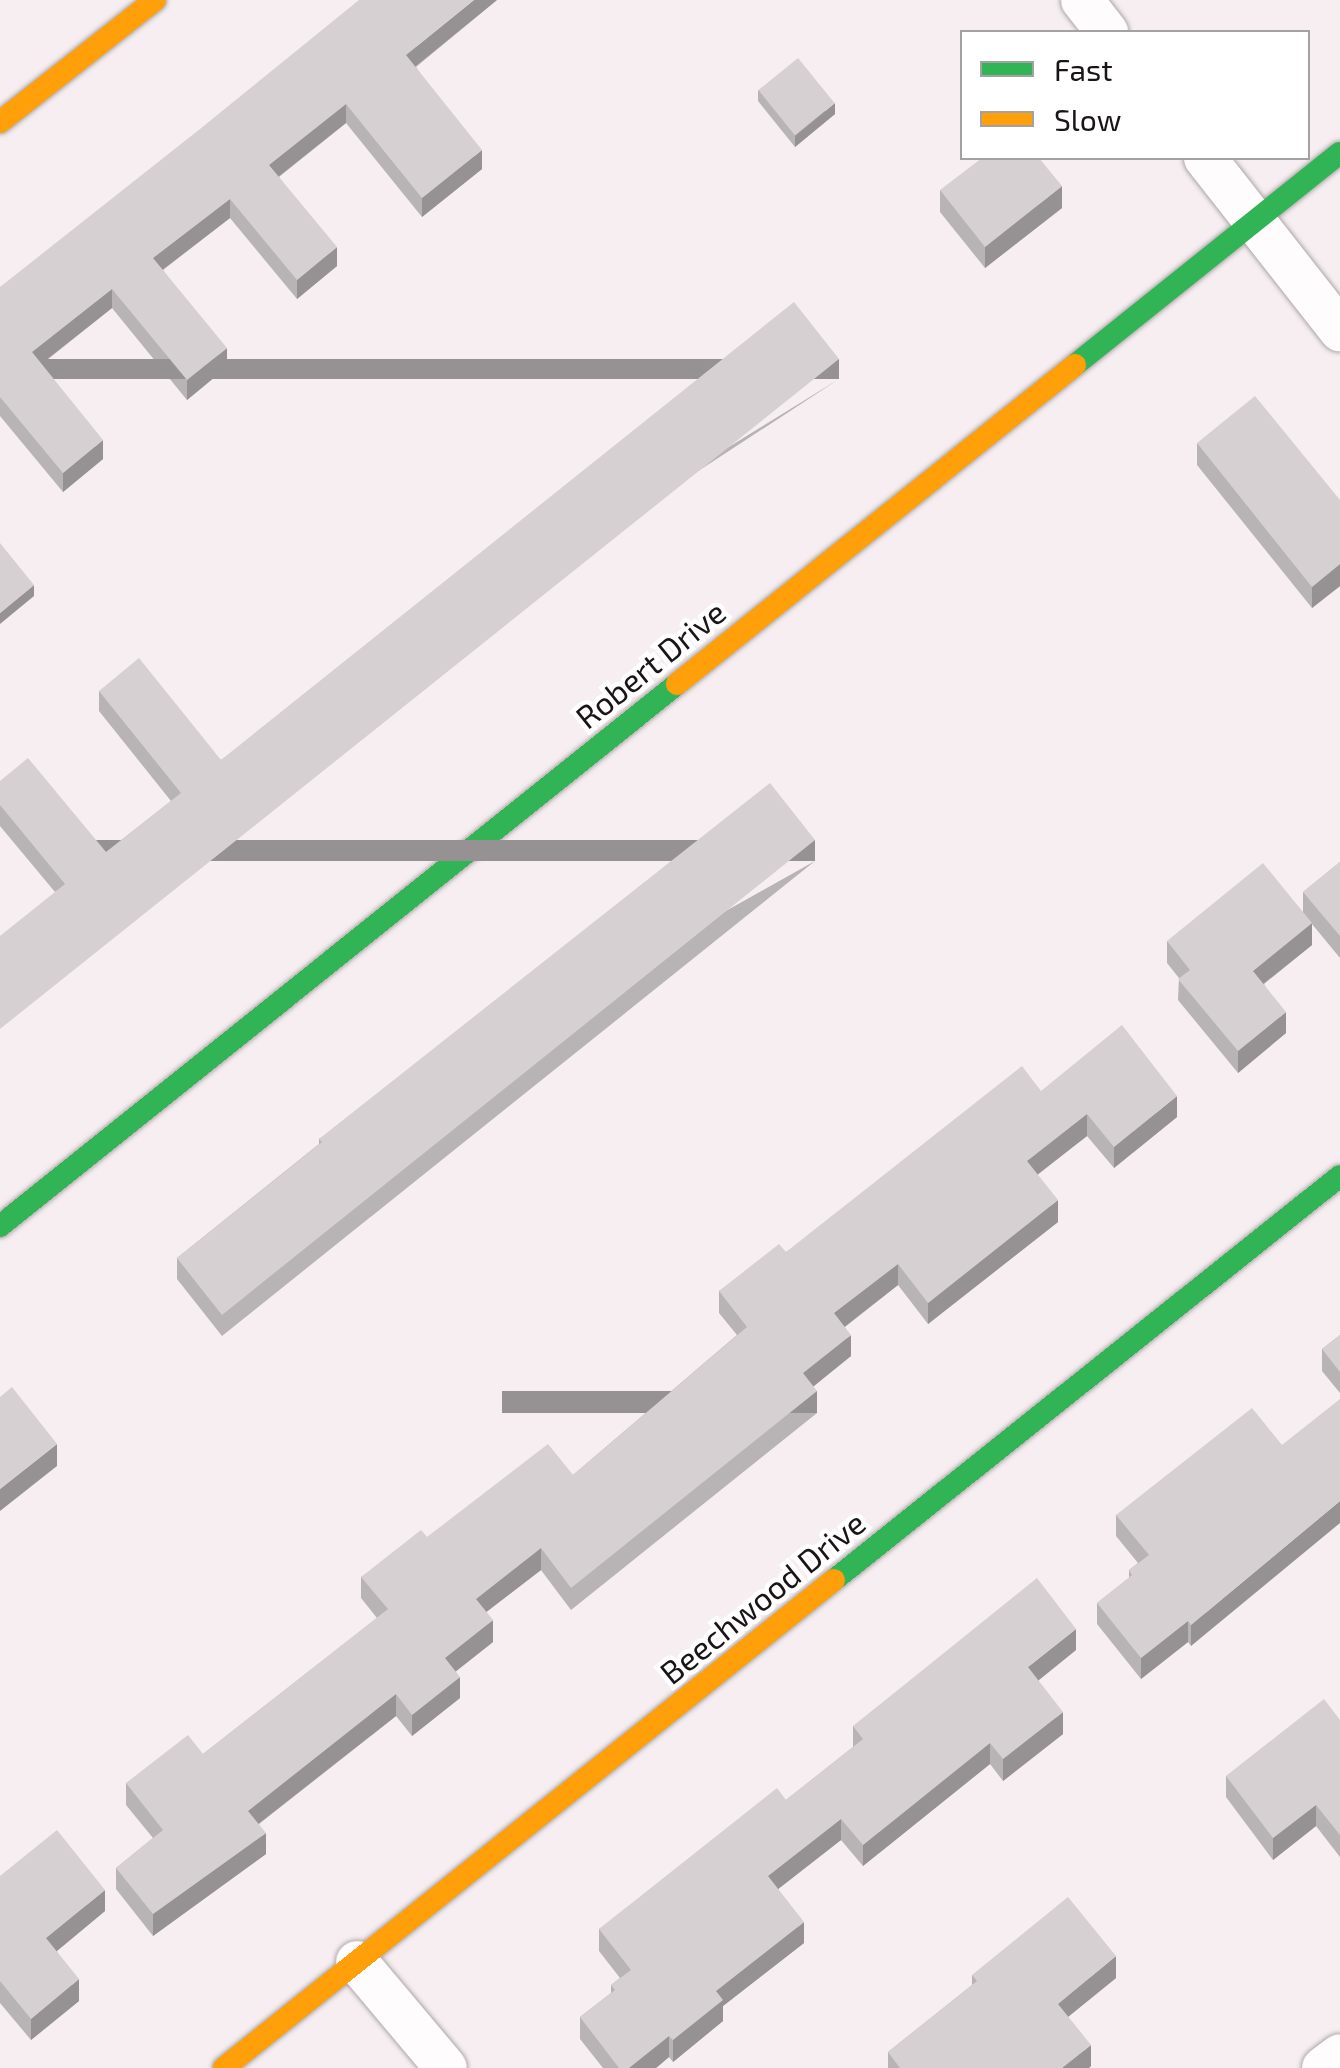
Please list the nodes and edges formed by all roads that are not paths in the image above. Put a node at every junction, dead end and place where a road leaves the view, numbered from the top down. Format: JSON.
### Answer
{"nodes":[{"id":1,"x":156,"y":0,"type":"edge"},
{"id":2,"x":1082,"y":0,"type":"edge"},
{"id":3,"x":1105,"y":30,"type":"edge"},
{"id":4,"x":0,"y":122,"type":"edge"},
{"id":5,"x":1340,"y":152,"type":"edge"},
{"id":6,"x":1207,"y":160,"type":"edge"},
{"id":7,"x":1254,"y":221,"type":"junction"},
{"id":8,"x":1340,"y":330,"type":"edge"},
{"id":9,"x":1340,"y":1176,"type":"edge"},
{"id":10,"x":0,"y":1226,"type":"edge"},
{"id":11,"x":357,"y":1962,"type":"junction"},
{"id":12,"x":1340,"y":2055,"type":"edge"},
{"id":13,"x":224,"y":2068,"type":"edge"},
{"id":14,"x":446,"y":2068,"type":"edge"},
{"id":15,"x":1324,"y":2068,"type":"edge"}],
"edges":[{"from":1,"to":4,"type":"street"},
{"from":2,"to":3,"type":"street"},
{"from":5,"to":7,"type":"street","name":"Robert Drive"},
{"from":6,"to":7,"type":"street"},
{"from":7,"to":8,"type":"street"},
{"from":7,"to":10,"type":"street","name":"Robert Drive"},
{"from":9,"to":11,"type":"street","name":"Beechwood Drive"},
{"from":11,"to":13,"type":"street","name":"Beechwood Drive"},
{"from":11,"to":14,"type":"street"},
{"from":12,"to":15,"type":"street"}]}
